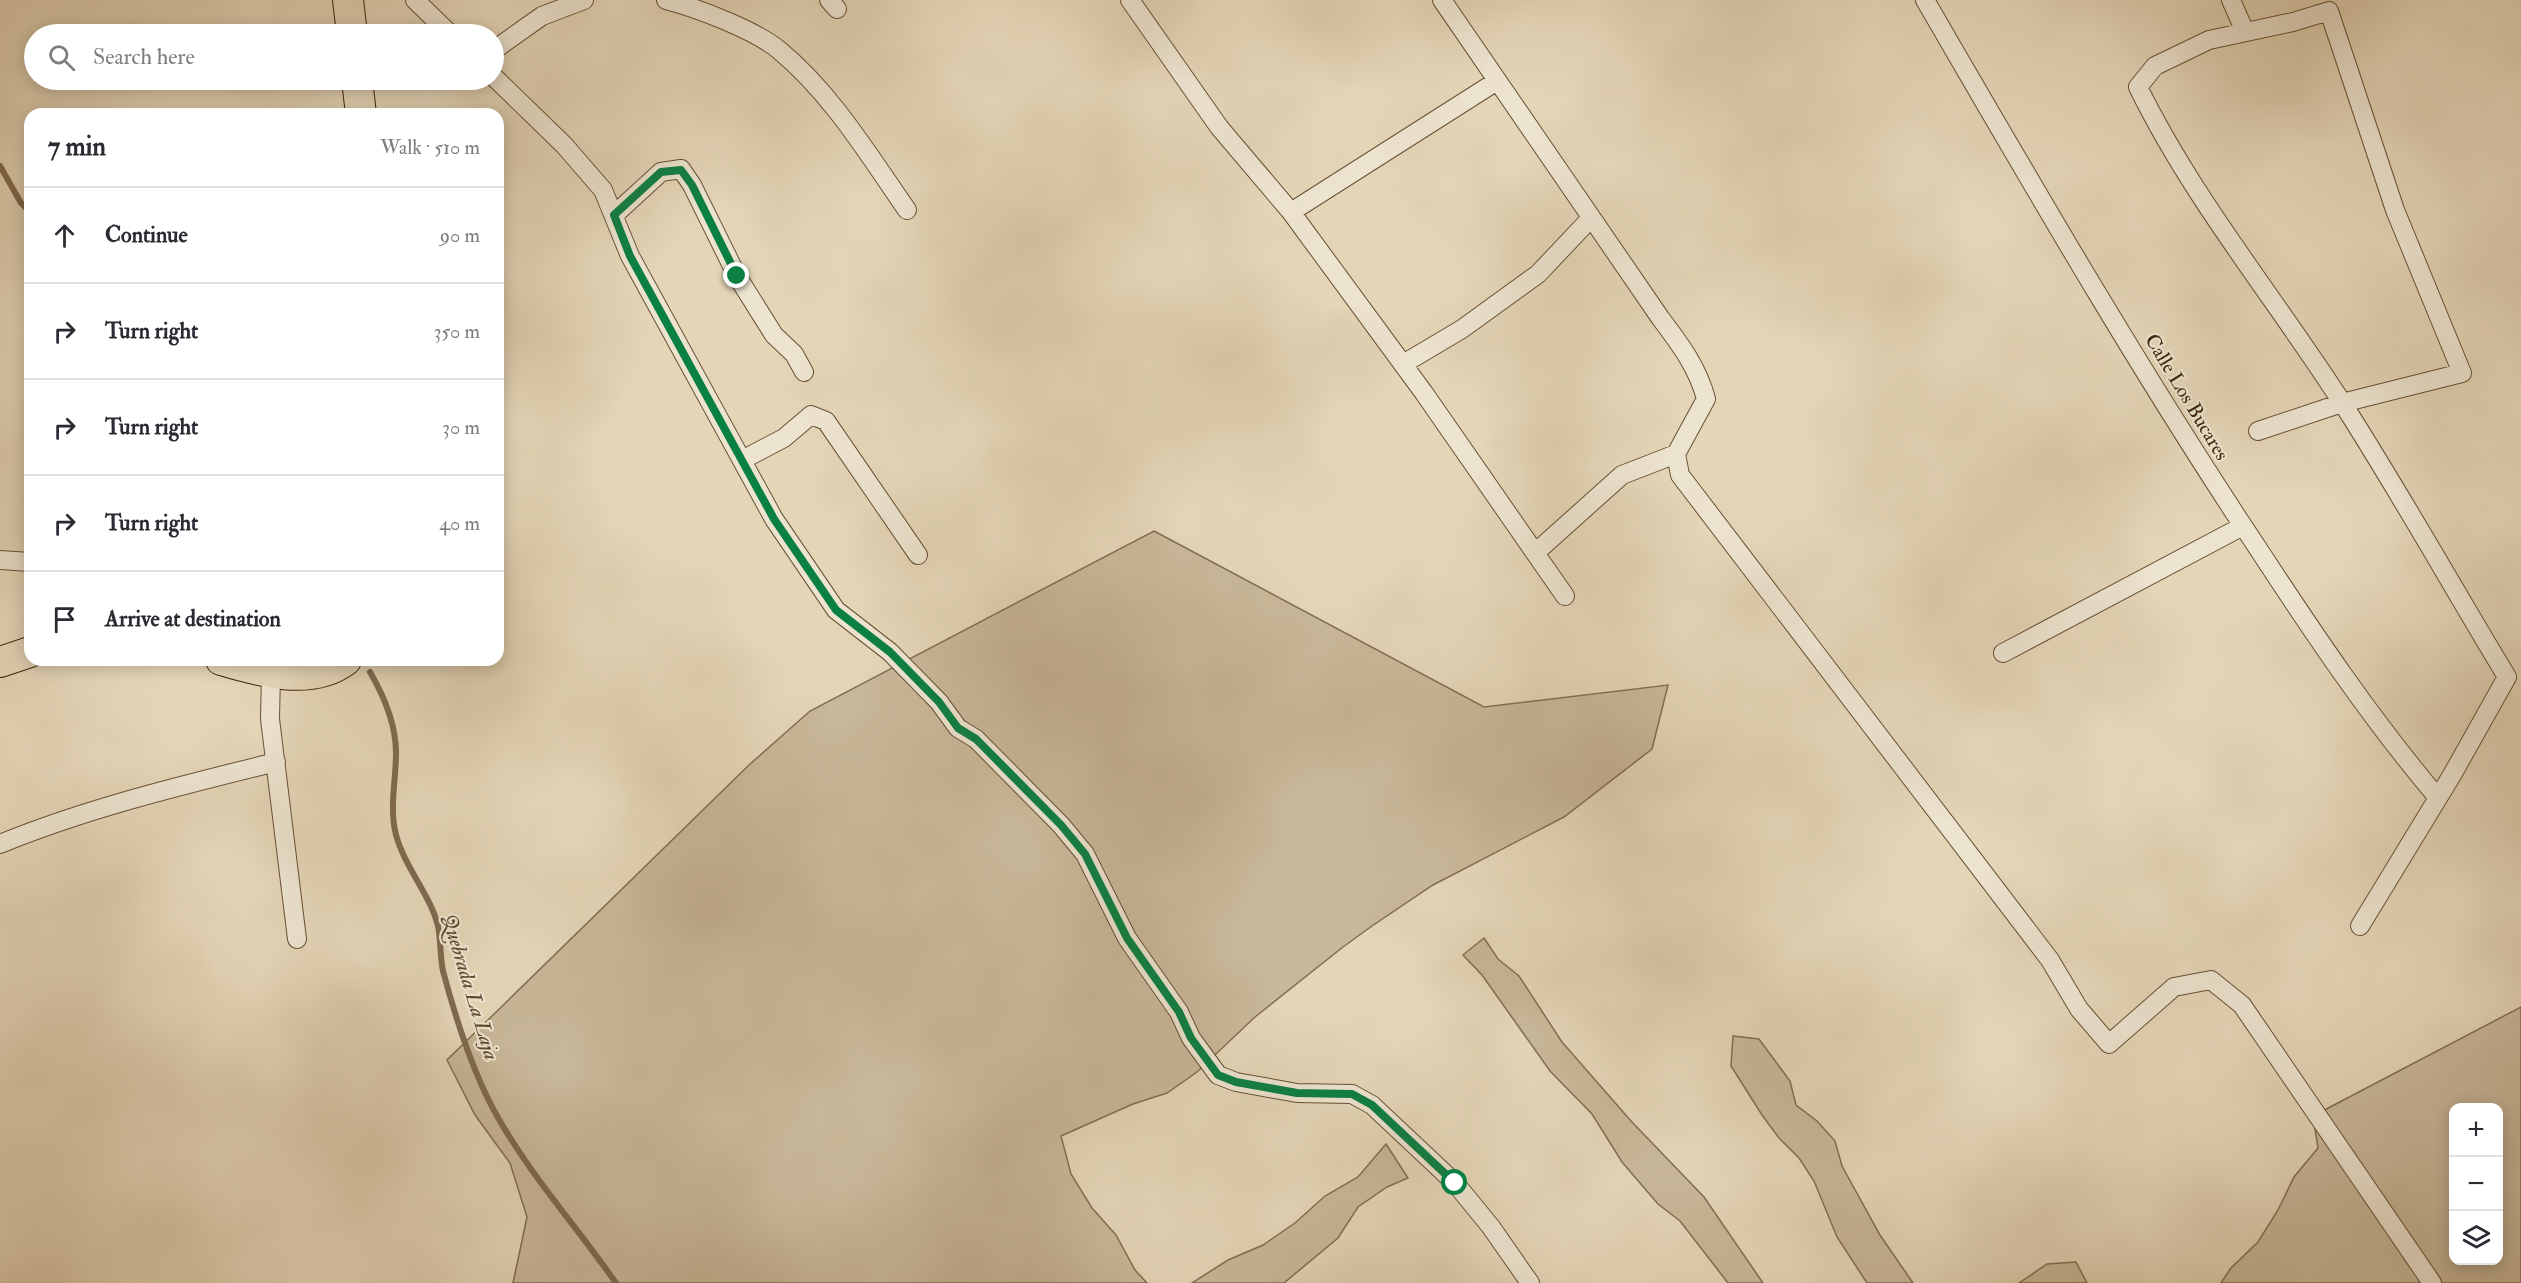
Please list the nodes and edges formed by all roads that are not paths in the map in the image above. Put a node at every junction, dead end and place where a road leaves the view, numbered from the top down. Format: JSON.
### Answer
{"nodes":[{"id":1,"x":348,"y":0,"type":"edge"},
{"id":2,"x":415,"y":0,"type":"edge"},
{"id":3,"x":584,"y":0,"type":"edge"},
{"id":4,"x":1130,"y":0,"type":"edge"},
{"id":5,"x":1443,"y":0,"type":"edge"},
{"id":6,"x":1925,"y":0,"type":"edge"},
{"id":7,"x":2232,"y":0,"type":"edge"},
{"id":8,"x":674,"y":1,"type":"edge"},
{"id":9,"x":351,"y":24,"type":"edge"},
{"id":10,"x":440,"y":24,"type":"edge"},
{"id":11,"x":2245,"y":32,"type":"junction"},
{"id":12,"x":504,"y":43,"type":"edge"},
{"id":13,"x":1497,"y":81,"type":"junction"},
{"id":14,"x":504,"y":86,"type":"edge"},
{"id":15,"x":358,"y":90,"type":"edge"},
{"id":16,"x":360,"y":108,"type":"edge"},
{"id":17,"x":907,"y":210,"type":"dead end"},
{"id":18,"x":1291,"y":212,"type":"junction"},
{"id":19,"x":614,"y":215,"type":"junction"},
{"id":20,"x":1592,"y":218,"type":"junction"},
{"id":21,"x":1403,"y":364,"type":"junction"},
{"id":22,"x":804,"y":372,"type":"dead end"},
{"id":23,"x":2342,"y":403,"type":"junction"},
{"id":24,"x":2258,"y":431,"type":"dead end"},
{"id":25,"x":1676,"y":454,"type":"junction"},
{"id":26,"x":742,"y":460,"type":"junction"},
{"id":27,"x":2243,"y":526,"type":"junction"},
{"id":28,"x":1535,"y":552,"type":"junction"},
{"id":29,"x":918,"y":555,"type":"dead end"},
{"id":30,"x":0,"y":560,"type":"edge"},
{"id":31,"x":24,"y":562,"type":"edge"},
{"id":32,"x":1565,"y":596,"type":"dead end"},
{"id":33,"x":2003,"y":653,"type":"dead end"},
{"id":34,"x":24,"y":654,"type":"edge"},
{"id":35,"x":0,"y":662,"type":"edge"},
{"id":36,"x":337,"y":666,"type":"edge"},
{"id":37,"x":255,"y":668,"type":"edge"},
{"id":38,"x":276,"y":762,"type":"junction"},
{"id":39,"x":2438,"y":798,"type":"junction"},
{"id":40,"x":0,"y":844,"type":"edge"},
{"id":41,"x":2360,"y":926,"type":"dead end"},
{"id":42,"x":297,"y":939,"type":"dead end"},
{"id":43,"x":1530,"y":1283,"type":"edge"},
{"id":44,"x":2432,"y":1283,"type":"edge"}],
"edges":[{"from":1,"to":9,"type":"highway"},
{"from":2,"to":10,"type":"street"},
{"from":3,"to":12,"type":"street"},
{"from":4,"to":18,"type":"street"},
{"from":5,"to":13,"type":"street"},
{"from":6,"to":27,"type":"street","name":"Calle Los Bucares"},
{"from":7,"to":11,"type":"street"},
{"from":8,"to":17,"type":"street"},
{"from":11,"to":23,"type":"street"},
{"from":11,"to":23,"type":"street"},
{"from":13,"to":18,"type":"street"},
{"from":13,"to":20,"type":"street"},
{"from":14,"to":19,"type":"street"},
{"from":15,"to":16,"type":"highway"},
{"from":18,"to":21,"type":"street"},
{"from":19,"to":22,"type":"street"},
{"from":19,"to":26,"type":"street"},
{"from":20,"to":21,"type":"street"},
{"from":20,"to":25,"type":"street"},
{"from":21,"to":28,"type":"street"},
{"from":23,"to":24,"type":"street"},
{"from":23,"to":39,"type":"street"},
{"from":25,"to":28,"type":"street"},
{"from":25,"to":44,"type":"street"},
{"from":26,"to":29,"type":"street"},
{"from":26,"to":43,"type":"street"},
{"from":27,"to":33,"type":"street"},
{"from":27,"to":39,"type":"street","name":"Calle Los Bucares"},
{"from":28,"to":32,"type":"street"},
{"from":30,"to":31,"type":"street"},
{"from":34,"to":35,"type":"highway"},
{"from":36,"to":37,"type":"highway"},
{"from":37,"to":38,"type":"street"},
{"from":38,"to":40,"type":"street"},
{"from":38,"to":42,"type":"street"},
{"from":39,"to":41,"type":"street"}]}
